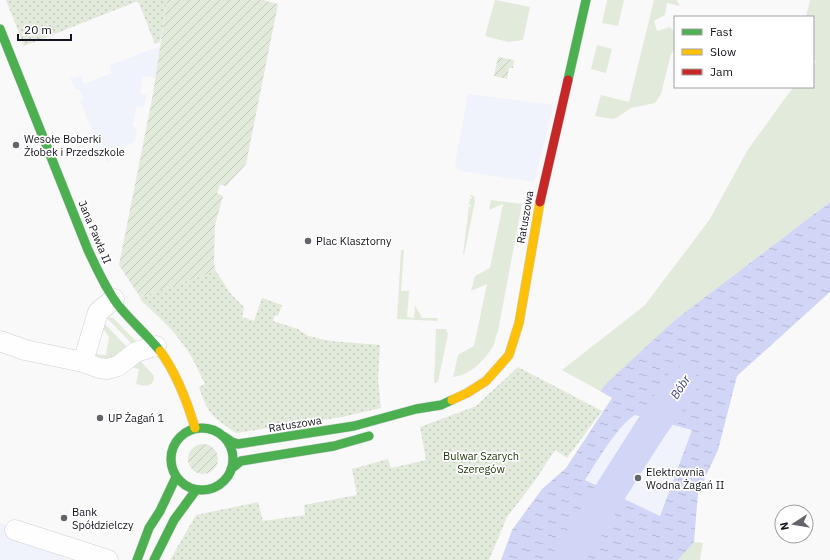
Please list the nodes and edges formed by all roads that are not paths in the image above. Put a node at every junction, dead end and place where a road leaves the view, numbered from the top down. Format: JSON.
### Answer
{"nodes":[{"id":1,"x":586,"y":0,"type":"edge"},
{"id":2,"x":0,"y":29,"type":"edge"},
{"id":3,"x":114,"y":299,"type":"junction"},
{"id":4,"x":0,"y":341,"type":"edge"},
{"id":5,"x":156,"y":346,"type":"junction"},
{"id":6,"x":83,"y":362,"type":"junction"},
{"id":7,"x":441,"y":405,"type":"junction"},
{"id":8,"x":420,"y":418,"type":"dead end"},
{"id":9,"x":195,"y":428,"type":"junction"},
{"id":10,"x":375,"y":434,"type":"dead end"},
{"id":11,"x":223,"y":436,"type":"junction"},
{"id":12,"x":231,"y":469,"type":"junction"},
{"id":13,"x":176,"y":478,"type":"junction"},
{"id":14,"x":196,"y":490,"type":"junction"},
{"id":15,"x":7,"y":526,"type":"edge"},
{"id":16,"x":140,"y":559,"type":"edge"},
{"id":17,"x":70,"y":560,"type":"edge"},
{"id":18,"x":108,"y":560,"type":"edge"}],
"edges":[{"from":1,"to":7,"type":"street","name":"Ratuszowa"},
{"from":2,"to":3,"type":"street","name":"Jana Pawła II"},
{"from":3,"to":5,"type":"street","name":"Jana Pawła II"},
{"from":3,"to":6,"type":"street"},
{"from":4,"to":6,"type":"street"},
{"from":5,"to":6,"type":"street"},
{"from":5,"to":9,"type":"street","name":"Jana Pawła II"},
{"from":7,"to":8,"type":"street","name":"Ratuszowa"},
{"from":7,"to":11,"type":"street","name":"Ratuszowa"},
{"from":9,"to":11,"type":"street"},
{"from":9,"to":13,"type":"street"},
{"from":10,"to":12,"type":"street"},
{"from":11,"to":12,"type":"street"},
{"from":12,"to":14,"type":"street"},
{"from":13,"to":14,"type":"street"},
{"from":13,"to":16,"type":"street"},
{"from":14,"to":16,"type":"street"},
{"from":15,"to":17,"type":"street"},
{"from":15,"to":18,"type":"street"}]}
